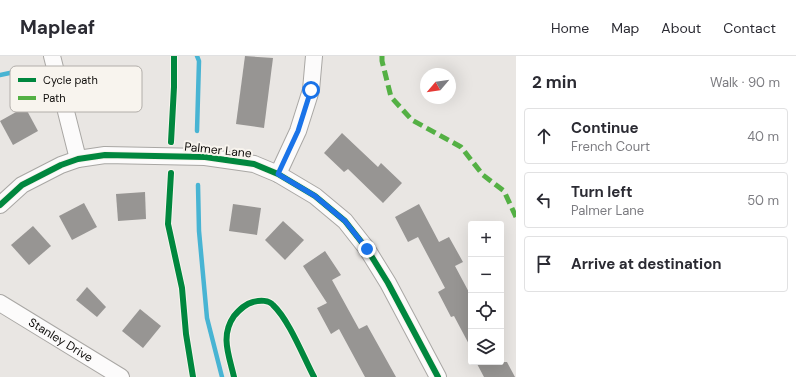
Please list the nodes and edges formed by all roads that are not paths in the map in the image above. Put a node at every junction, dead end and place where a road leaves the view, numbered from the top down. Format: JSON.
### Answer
{"nodes":[{"id":1,"x":52,"y":56,"type":"edge"},
{"id":2,"x":314,"y":56,"type":"edge"},
{"id":3,"x":55,"y":66,"type":"edge"},
{"id":4,"x":66,"y":112,"type":"edge"},
{"id":5,"x":78,"y":159,"type":"junction"},
{"id":6,"x":278,"y":174,"type":"junction"},
{"id":7,"x":0,"y":205,"type":"edge"},
{"id":8,"x":0,"y":303,"type":"edge"},
{"id":9,"x":118,"y":376,"type":"edge"},
{"id":10,"x":438,"y":377,"type":"edge"}],
"edges":[{"from":1,"to":3,"type":"street"},
{"from":2,"to":6,"type":"street"},
{"from":4,"to":5,"type":"street"},
{"from":5,"to":6,"type":"street","name":"Palmer Lane"},
{"from":5,"to":7,"type":"street","name":"Palmer Lane"},
{"from":6,"to":10,"type":"street","name":"Palmer Lane"},
{"from":8,"to":9,"type":"street","name":"Stanley Drive"}]}
